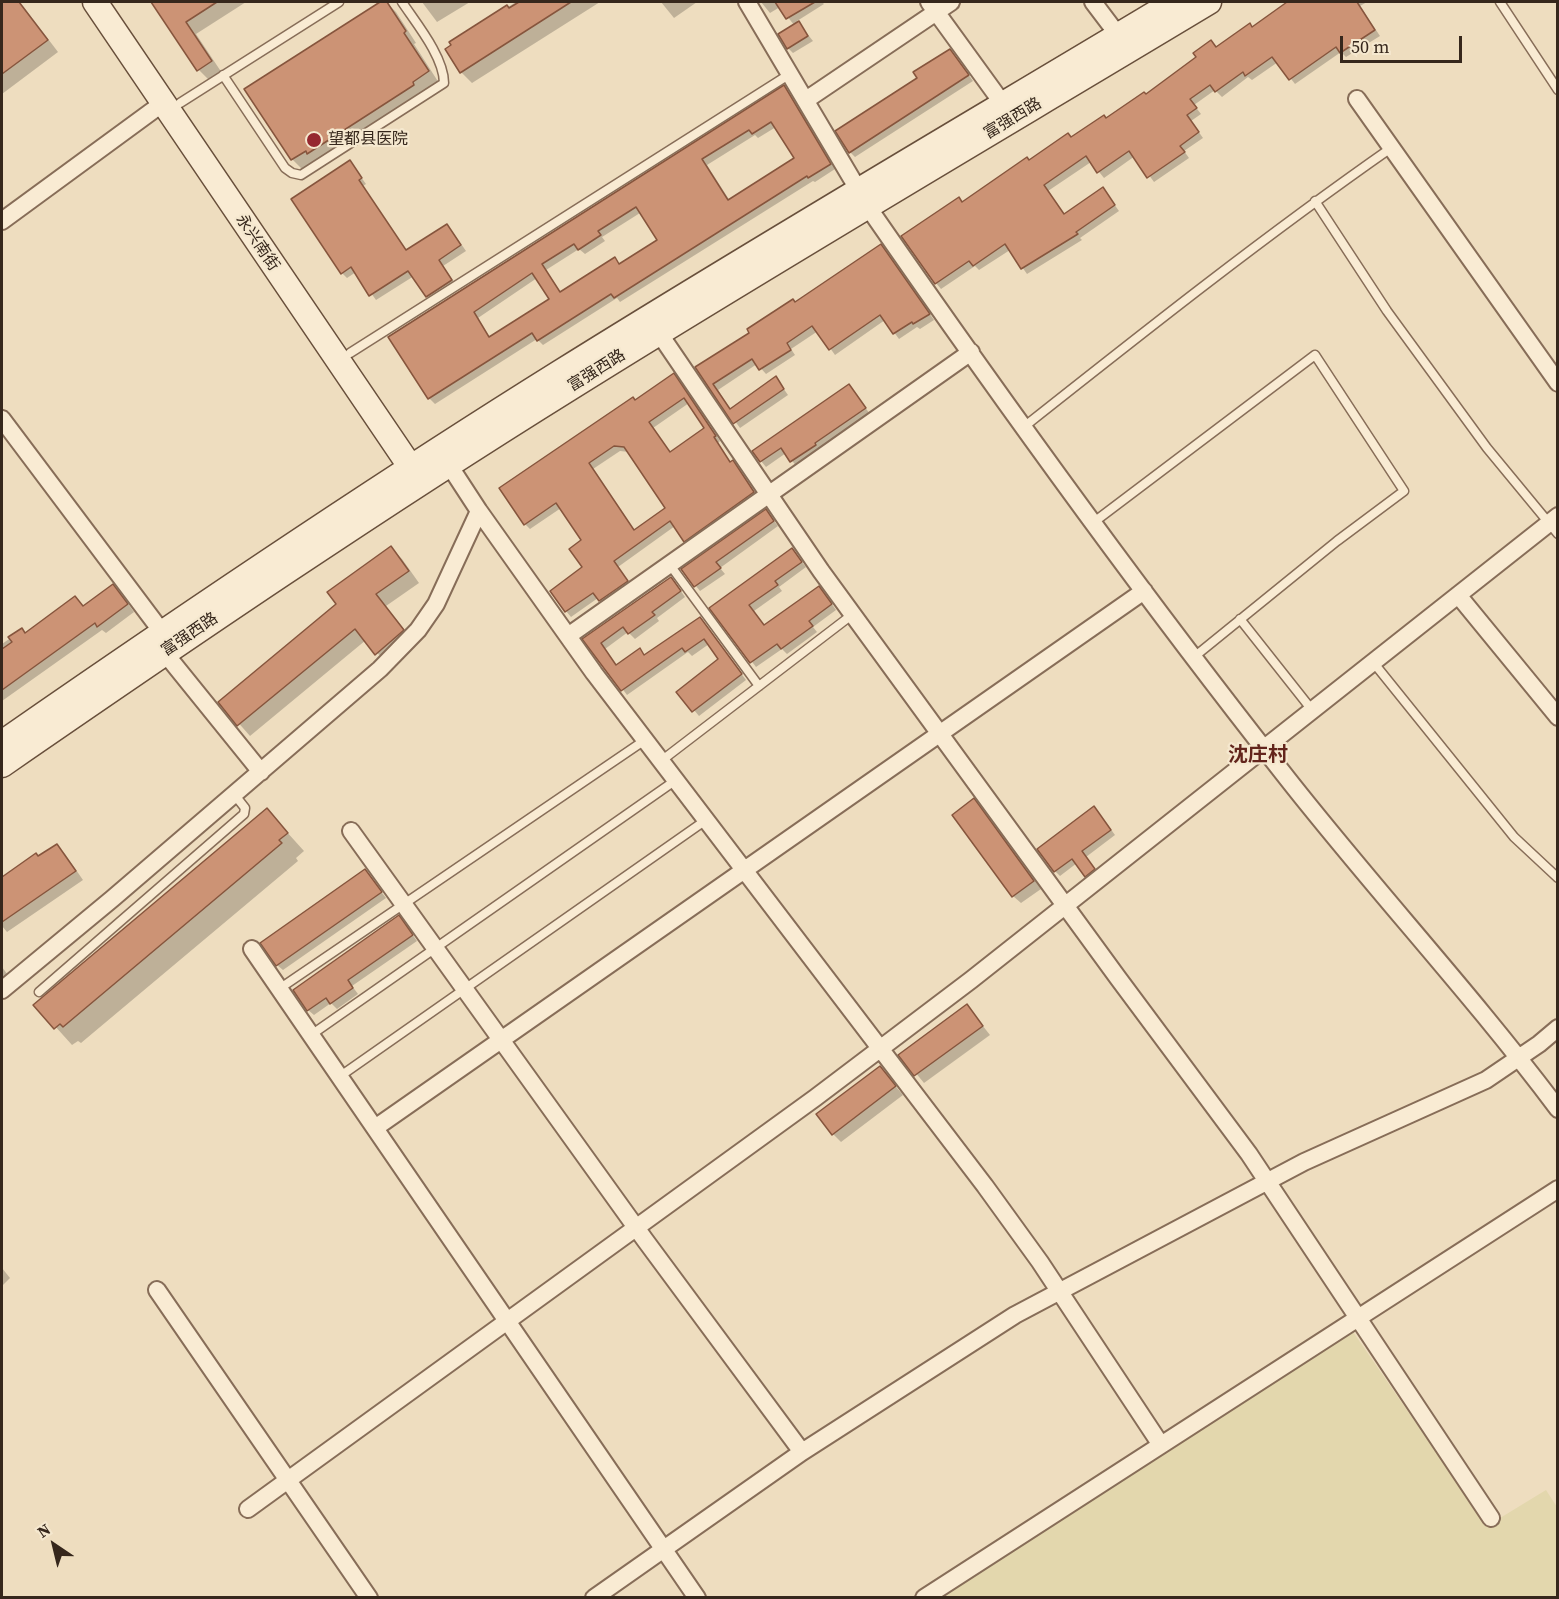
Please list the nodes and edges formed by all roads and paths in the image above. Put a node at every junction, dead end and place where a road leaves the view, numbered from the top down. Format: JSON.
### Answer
{"nodes":[{"id":1,"x":76,"y":2,"type":"edge"},
{"id":2,"x":339,"y":2,"type":"edge"},
{"id":3,"x":402,"y":2,"type":"edge"},
{"id":4,"x":747,"y":2,"type":"edge"},
{"id":5,"x":951,"y":2,"type":"edge"},
{"id":6,"x":1092,"y":2,"type":"edge"},
{"id":7,"x":1174,"y":2,"type":"edge"},
{"id":8,"x":1209,"y":2,"type":"edge"},
{"id":9,"x":1500,"y":2,"type":"edge"},
{"id":10,"x":109,"y":3,"type":"edge"},
{"id":11,"x":933,"y":6,"type":"edge"},
{"id":12,"x":115,"y":32,"type":"junction"},
{"id":13,"x":1118,"y":35,"type":"junction"},
{"id":14,"x":790,"y":74,"type":"junction"},
{"id":15,"x":223,"y":75,"type":"junction"},
{"id":16,"x":1557,"y":90,"type":"edge"},
{"id":17,"x":1357,"y":99,"type":"dead end"},
{"id":18,"x":806,"y":100,"type":"junction"},
{"id":19,"x":171,"y":103,"type":"junction"},
{"id":20,"x":1003,"y":104,"type":"junction"},
{"id":21,"x":1391,"y":148,"type":"junction"},
{"id":22,"x":864,"y":199,"type":"junction"},
{"id":23,"x":1314,"y":201,"type":"junction"},
{"id":24,"x":2,"y":221,"type":"edge"},
{"id":25,"x":659,"y":333,"type":"junction"},
{"id":26,"x":971,"y":352,"type":"junction"},
{"id":27,"x":350,"y":353,"type":"junction"},
{"id":28,"x":1557,"y":383,"type":"edge"},
{"id":29,"x":2,"y":419,"type":"edge"},
{"id":30,"x":1024,"y":426,"type":"junction"},
{"id":31,"x":427,"y":470,"type":"junction"},
{"id":32,"x":769,"y":494,"type":"junction"},
{"id":33,"x":479,"y":511,"type":"junction"},
{"id":34,"x":1094,"y":522,"type":"junction"},
{"id":35,"x":1555,"y":525,"type":"edge"},
{"id":36,"x":670,"y":565,"type":"junction"},
{"id":37,"x":1144,"y":591,"type":"junction"},
{"id":38,"x":1458,"y":595,"type":"junction"},
{"id":39,"x":853,"y":614,"type":"junction"},
{"id":40,"x":1240,"y":620,"type":"junction"},
{"id":41,"x":568,"y":636,"type":"junction"},
{"id":42,"x":163,"y":642,"type":"junction"},
{"id":43,"x":1194,"y":657,"type":"junction"},
{"id":44,"x":1373,"y":662,"type":"junction"},
{"id":45,"x":759,"y":686,"type":"junction"},
{"id":46,"x":1312,"y":710,"type":"junction"},
{"id":47,"x":1557,"y":717,"type":"edge"},
{"id":48,"x":940,"y":734,"type":"junction"},
{"id":49,"x":645,"y":740,"type":"junction"},
{"id":50,"x":2,"y":743,"type":"edge"},
{"id":51,"x":1263,"y":748,"type":"junction"},
{"id":52,"x":661,"y":761,"type":"junction"},
{"id":53,"x":2,"y":765,"type":"edge"},
{"id":54,"x":261,"y":772,"type":"junction"},
{"id":55,"x":676,"y":780,"type":"junction"},
{"id":56,"x":234,"y":794,"type":"junction"},
{"id":57,"x":706,"y":820,"type":"junction"},
{"id":58,"x":351,"y":831,"type":"dead end"},
{"id":59,"x":744,"y":870,"type":"junction"},
{"id":60,"x":1557,"y":878,"type":"edge"},
{"id":61,"x":403,"y":904,"type":"junction"},
{"id":62,"x":1065,"y":905,"type":"junction"},
{"id":63,"x":435,"y":948,"type":"junction"},
{"id":64,"x":252,"y":949,"type":"dead end"},
{"id":65,"x":279,"y":989,"type":"junction"},
{"id":66,"x":464,"y":989,"type":"junction"},
{"id":67,"x":2,"y":990,"type":"edge"},
{"id":68,"x":39,"y":992,"type":"dead end"},
{"id":69,"x":1557,"y":1028,"type":"edge"},
{"id":70,"x":311,"y":1035,"type":"junction"},
{"id":71,"x":501,"y":1040,"type":"junction"},
{"id":72,"x":880,"y":1049,"type":"junction"},
{"id":73,"x":1518,"y":1059,"type":"junction"},
{"id":74,"x":339,"y":1077,"type":"junction"},
{"id":75,"x":1557,"y":1109,"type":"edge"},
{"id":76,"x":375,"y":1128,"type":"junction"},
{"id":77,"x":1267,"y":1181,"type":"junction"},
{"id":78,"x":1557,"y":1189,"type":"edge"},
{"id":79,"x":636,"y":1228,"type":"junction"},
{"id":80,"x":157,"y":1290,"type":"dead end"},
{"id":81,"x":1060,"y":1291,"type":"junction"},
{"id":82,"x":1358,"y":1318,"type":"junction"},
{"id":83,"x":507,"y":1321,"type":"junction"},
{"id":84,"x":1161,"y":1445,"type":"junction"},
{"id":85,"x":802,"y":1452,"type":"junction"},
{"id":86,"x":288,"y":1480,"type":"junction"},
{"id":87,"x":248,"y":1509,"type":"dead end"},
{"id":88,"x":1491,"y":1518,"type":"dead end"},
{"id":89,"x":663,"y":1548,"type":"junction"},
{"id":90,"x":369,"y":1598,"type":"edge"},
{"id":91,"x":594,"y":1598,"type":"edge"},
{"id":92,"x":697,"y":1598,"type":"edge"},
{"id":93,"x":924,"y":1598,"type":"edge"}],
"edges":[{"from":1,"to":12,"type":"main road"},
{"from":2,"to":15,"type":"lane"},
{"from":3,"to":15,"type":"lane"},
{"from":4,"to":14,"type":"street"},
{"from":5,"to":11,"type":"street"},
{"from":6,"to":13,"type":"street"},
{"from":7,"to":13,"type":"main road","name":"富强西路"},
{"from":8,"to":22,"type":"main road","name":"富强西路"},
{"from":9,"to":16,"type":"lane"},
{"from":10,"to":12,"type":"main road","name":"永兴南街"},
{"from":10,"to":19,"type":"main road","name":"永兴南街"},
{"from":11,"to":18,"type":"street"},
{"from":11,"to":20,"type":"street"},
{"from":12,"to":19,"type":"main road","name":"永兴南街"},
{"from":13,"to":20,"type":"main road","name":"富强西路"},
{"from":14,"to":18,"type":"street"},
{"from":14,"to":27,"type":"lane"},
{"from":15,"to":19,"type":"lane"},
{"from":17,"to":21,"type":"street"},
{"from":18,"to":22,"type":"street"},
{"from":19,"to":24,"type":"street"},
{"from":19,"to":27,"type":"main road","name":"永兴南街"},
{"from":19,"to":31,"type":"main road","name":"永兴南街"},
{"from":20,"to":22,"type":"main road","name":"富强西路"},
{"from":21,"to":23,"type":"lane"},
{"from":21,"to":28,"type":"street"},
{"from":22,"to":25,"type":"main road","name":"富强西路"},
{"from":22,"to":26,"type":"street"},
{"from":22,"to":31,"type":"main road","name":"富强西路"},
{"from":23,"to":30,"type":"lane"},
{"from":23,"to":35,"type":"lane"},
{"from":25,"to":31,"type":"main road","name":"富强西路"},
{"from":25,"to":32,"type":"street"},
{"from":26,"to":30,"type":"street"},
{"from":26,"to":32,"type":"street"},
{"from":27,"to":31,"type":"main road","name":"永兴南街"},
{"from":29,"to":42,"type":"street"},
{"from":30,"to":34,"type":"street"},
{"from":31,"to":33,"type":"street"},
{"from":31,"to":42,"type":"main road","name":"富强西路"},
{"from":32,"to":36,"type":"street"},
{"from":32,"to":39,"type":"street"},
{"from":33,"to":41,"type":"street"},
{"from":33,"to":54,"type":"street"},
{"from":34,"to":37,"type":"street"},
{"from":34,"to":40,"type":"lane"},
{"from":35,"to":38,"type":"street"},
{"from":36,"to":41,"type":"street"},
{"from":36,"to":45,"type":"lane"},
{"from":37,"to":43,"type":"street"},
{"from":37,"to":48,"type":"street"},
{"from":38,"to":44,"type":"street"},
{"from":38,"to":47,"type":"street"},
{"from":39,"to":45,"type":"lane"},
{"from":39,"to":48,"type":"street"},
{"from":40,"to":43,"type":"lane"},
{"from":40,"to":46,"type":"lane"},
{"from":41,"to":49,"type":"street"},
{"from":42,"to":50,"type":"main road","name":"富强西路"},
{"from":42,"to":53,"type":"main road","name":"富强西路"},
{"from":42,"to":54,"type":"street"},
{"from":43,"to":51,"type":"street"},
{"from":44,"to":46,"type":"street"},
{"from":44,"to":60,"type":"lane"},
{"from":45,"to":52,"type":"lane"},
{"from":46,"to":51,"type":"street"},
{"from":48,"to":59,"type":"street"},
{"from":48,"to":62,"type":"street"},
{"from":49,"to":52,"type":"street"},
{"from":49,"to":61,"type":"lane"},
{"from":51,"to":62,"type":"street"},
{"from":51,"to":73,"type":"street"},
{"from":52,"to":55,"type":"street"},
{"from":54,"to":56,"type":"street"},
{"from":55,"to":57,"type":"street"},
{"from":55,"to":63,"type":"lane"},
{"from":56,"to":67,"type":"street"},
{"from":56,"to":68,"type":"lane"},
{"from":57,"to":59,"type":"street"},
{"from":57,"to":66,"type":"lane"},
{"from":58,"to":61,"type":"street"},
{"from":59,"to":71,"type":"street"},
{"from":59,"to":72,"type":"street"},
{"from":61,"to":63,"type":"street"},
{"from":61,"to":65,"type":"lane"},
{"from":62,"to":72,"type":"street"},
{"from":62,"to":77,"type":"street"},
{"from":63,"to":66,"type":"street"},
{"from":63,"to":70,"type":"lane"},
{"from":64,"to":65,"type":"street"},
{"from":65,"to":70,"type":"street"},
{"from":66,"to":71,"type":"street"},
{"from":66,"to":74,"type":"lane"},
{"from":69,"to":73,"type":"street"},
{"from":70,"to":74,"type":"street"},
{"from":71,"to":76,"type":"street"},
{"from":71,"to":79,"type":"street"},
{"from":72,"to":79,"type":"street"},
{"from":72,"to":81,"type":"street"},
{"from":73,"to":75,"type":"street"},
{"from":73,"to":77,"type":"street"},
{"from":74,"to":76,"type":"street"},
{"from":76,"to":83,"type":"street"},
{"from":77,"to":81,"type":"street"},
{"from":77,"to":82,"type":"street"},
{"from":78,"to":82,"type":"street"},
{"from":79,"to":83,"type":"street"},
{"from":79,"to":85,"type":"street"},
{"from":80,"to":86,"type":"street"},
{"from":81,"to":84,"type":"street"},
{"from":81,"to":85,"type":"street"},
{"from":82,"to":84,"type":"street"},
{"from":82,"to":88,"type":"street"},
{"from":83,"to":86,"type":"street"},
{"from":83,"to":89,"type":"street"},
{"from":84,"to":93,"type":"street"},
{"from":85,"to":89,"type":"street"},
{"from":86,"to":87,"type":"street"},
{"from":86,"to":90,"type":"street"},
{"from":89,"to":91,"type":"street"},
{"from":89,"to":92,"type":"street"}]}
